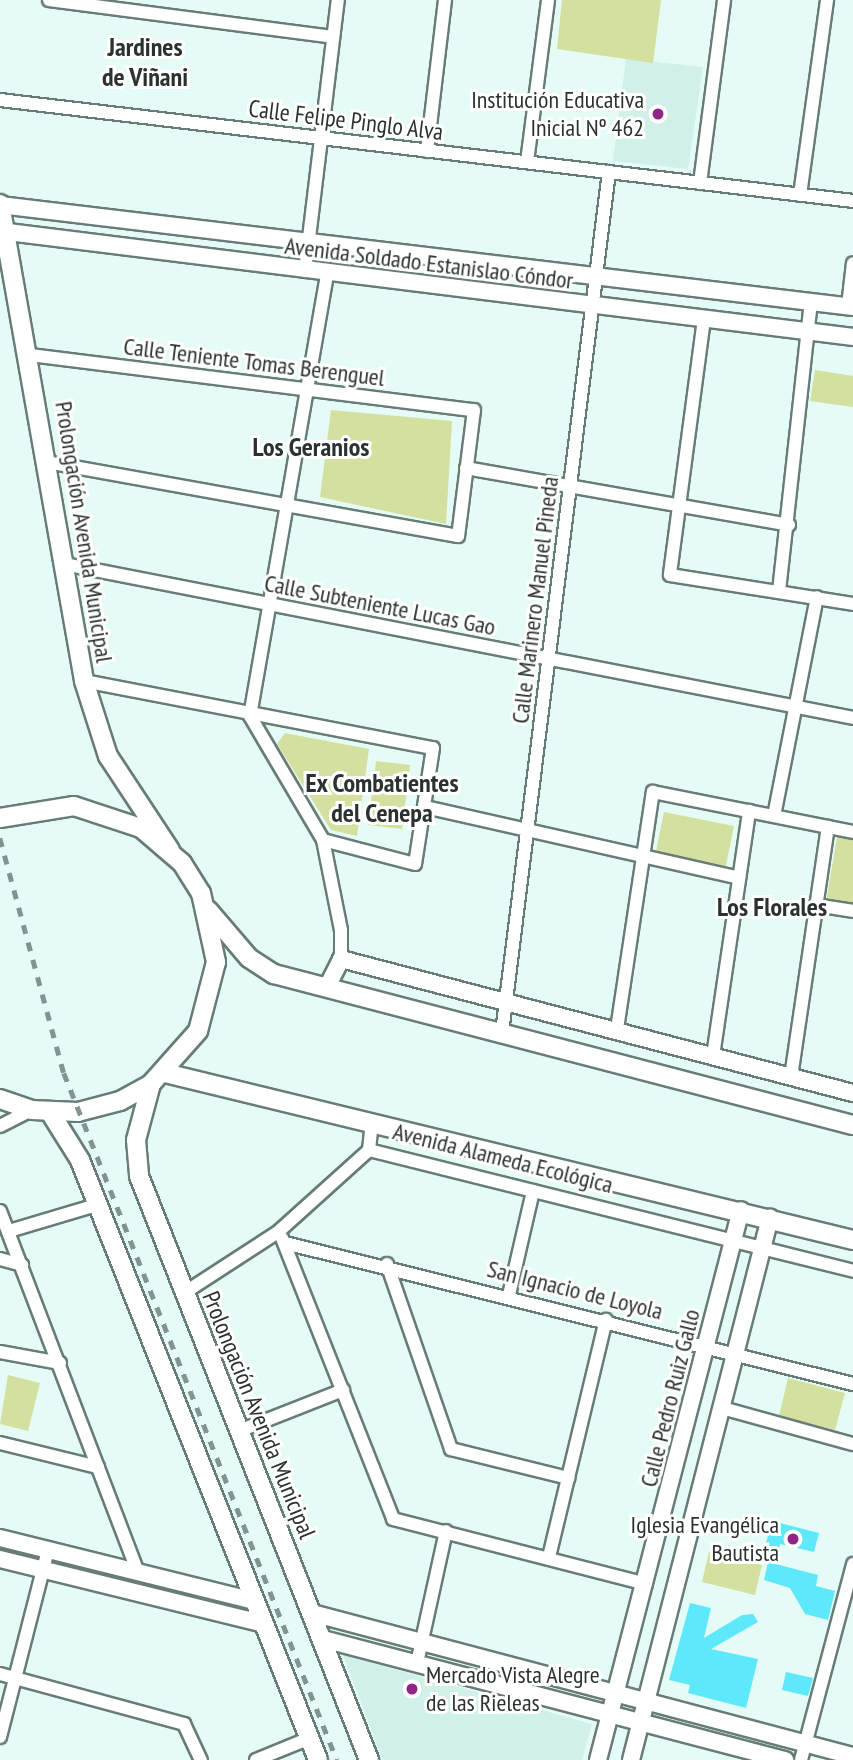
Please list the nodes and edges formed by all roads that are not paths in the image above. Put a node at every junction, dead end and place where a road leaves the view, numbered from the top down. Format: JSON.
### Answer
{"nodes":[{"id":1,"x":49,"y":0,"type":"edge"},
{"id":2,"x":338,"y":0,"type":"edge"},
{"id":3,"x":445,"y":0,"type":"edge"},
{"id":4,"x":548,"y":0,"type":"edge"},
{"id":5,"x":724,"y":0,"type":"edge"},
{"id":6,"x":827,"y":0,"type":"edge"},
{"id":7,"x":334,"y":37,"type":"junction"},
{"id":8,"x":0,"y":100,"type":"edge"},
{"id":9,"x":321,"y":138,"type":"junction"},
{"id":10,"x":427,"y":151,"type":"junction"},
{"id":11,"x":527,"y":162,"type":"junction"},
{"id":12,"x":609,"y":172,"type":"junction"},
{"id":13,"x":700,"y":183,"type":"junction"},
{"id":14,"x":800,"y":195,"type":"junction"},
{"id":15,"x":853,"y":201,"type":"edge"},
{"id":16,"x":0,"y":205,"type":"edge"},
{"id":17,"x":3,"y":234,"type":"edge"},
{"id":18,"x":309,"y":242,"type":"junction"},
{"id":19,"x":853,"y":263,"type":"edge"},
{"id":20,"x":305,"y":271,"type":"junction"},
{"id":21,"x":327,"y":274,"type":"junction"},
{"id":22,"x":596,"y":276,"type":"junction"},
{"id":23,"x":811,"y":302,"type":"junction"},
{"id":24,"x":593,"y":306,"type":"junction"},
{"id":25,"x":850,"y":307,"type":"edge"},
{"id":26,"x":704,"y":319,"type":"junction"},
{"id":27,"x":806,"y":331,"type":"junction"},
{"id":28,"x":853,"y":337,"type":"edge"},
{"id":29,"x":30,"y":355,"type":"junction"},
{"id":30,"x":307,"y":389,"type":"junction"},
{"id":31,"x":46,"y":462,"type":"junction"},
{"id":32,"x":466,"y":468,"type":"junction"},
{"id":33,"x":570,"y":486,"type":"junction"},
{"id":34,"x":288,"y":506,"type":"junction"},
{"id":35,"x":679,"y":510,"type":"junction"},
{"id":36,"x":789,"y":525,"type":"junction"},
{"id":37,"x":64,"y":564,"type":"junction"},
{"id":38,"x":779,"y":591,"type":"junction"},
{"id":39,"x":817,"y":597,"type":"junction"},
{"id":40,"x":853,"y":604,"type":"edge"},
{"id":41,"x":271,"y":605,"type":"junction"},
{"id":42,"x":549,"y":659,"type":"junction"},
{"id":43,"x":84,"y":681,"type":"junction"},
{"id":44,"x":795,"y":707,"type":"junction"},
{"id":45,"x":250,"y":716,"type":"junction"},
{"id":46,"x":853,"y":718,"type":"edge"},
{"id":47,"x":425,"y":807,"type":"junction"},
{"id":48,"x":749,"y":811,"type":"junction"},
{"id":49,"x":774,"y":816,"type":"junction"},
{"id":50,"x":0,"y":818,"type":"edge"},
{"id":51,"x":828,"y":827,"type":"junction"},
{"id":52,"x":853,"y":832,"type":"edge"},
{"id":53,"x":528,"y":833,"type":"junction"},
{"id":54,"x":323,"y":840,"type":"junction"},
{"id":55,"x":170,"y":850,"type":"junction"},
{"id":56,"x":643,"y":858,"type":"junction"},
{"id":57,"x":739,"y":878,"type":"junction"},
{"id":58,"x":817,"y":905,"type":"junction"},
{"id":59,"x":208,"y":909,"type":"junction"},
{"id":60,"x":853,"y":911,"type":"edge"},
{"id":61,"x":341,"y":959,"type":"junction"},
{"id":62,"x":327,"y":987,"type":"junction"},
{"id":63,"x":507,"y":1000,"type":"junction"},
{"id":64,"x":617,"y":1029,"type":"junction"},
{"id":65,"x":502,"y":1033,"type":"junction"},
{"id":66,"x":713,"y":1056,"type":"junction"},
{"id":67,"x":790,"y":1077,"type":"junction"},
{"id":68,"x":158,"y":1079,"type":"junction"},
{"id":69,"x":853,"y":1093,"type":"edge"},
{"id":70,"x":0,"y":1099,"type":"edge"},
{"id":71,"x":41,"y":1111,"type":"junction"},
{"id":72,"x":372,"y":1121,"type":"junction"},
{"id":73,"x":853,"y":1125,"type":"edge"},
{"id":74,"x":0,"y":1126,"type":"edge"},
{"id":75,"x":369,"y":1150,"type":"junction"},
{"id":76,"x":533,"y":1191,"type":"junction"},
{"id":77,"x":97,"y":1205,"type":"junction"},
{"id":78,"x":741,"y":1210,"type":"junction"},
{"id":79,"x":0,"y":1211,"type":"edge"},
{"id":80,"x":770,"y":1218,"type":"junction"},
{"id":81,"x":9,"y":1231,"type":"junction"},
{"id":82,"x":278,"y":1232,"type":"junction"},
{"id":83,"x":734,"y":1238,"type":"junction"},
{"id":84,"x":853,"y":1240,"type":"edge"},
{"id":85,"x":285,"y":1243,"type":"junction"},
{"id":86,"x":766,"y":1247,"type":"junction"},
{"id":87,"x":0,"y":1259,"type":"edge"},
{"id":88,"x":387,"y":1264,"type":"junction"},
{"id":89,"x":22,"y":1265,"type":"junction"},
{"id":90,"x":853,"y":1271,"type":"edge"},
{"id":91,"x":184,"y":1293,"type":"junction"},
{"id":92,"x":509,"y":1295,"type":"junction"},
{"id":93,"x":606,"y":1320,"type":"junction"},
{"id":94,"x":708,"y":1346,"type":"junction"},
{"id":95,"x":0,"y":1352,"type":"edge"},
{"id":96,"x":737,"y":1353,"type":"junction"},
{"id":97,"x":60,"y":1363,"type":"junction"},
{"id":98,"x":853,"y":1384,"type":"edge"},
{"id":99,"x":343,"y":1390,"type":"junction"},
{"id":100,"x":722,"y":1408,"type":"junction"},
{"id":101,"x":239,"y":1431,"type":"junction"},
{"id":102,"x":0,"y":1443,"type":"edge"},
{"id":103,"x":853,"y":1444,"type":"edge"},
{"id":104,"x":98,"y":1467,"type":"junction"},
{"id":105,"x":568,"y":1478,"type":"junction"},
{"id":106,"x":446,"y":1531,"type":"junction"},
{"id":107,"x":0,"y":1538,"type":"edge"},
{"id":108,"x":48,"y":1550,"type":"junction"},
{"id":109,"x":549,"y":1557,"type":"junction"},
{"id":110,"x":0,"y":1559,"type":"edge"},
{"id":111,"x":43,"y":1570,"type":"junction"},
{"id":112,"x":852,"y":1571,"type":"edge"},
{"id":113,"x":138,"y":1572,"type":"junction"},
{"id":114,"x":646,"y":1584,"type":"junction"},
{"id":115,"x":255,"y":1601,"type":"junction"},
{"id":116,"x":312,"y":1613,"type":"junction"},
{"id":117,"x":264,"y":1624,"type":"junction"},
{"id":118,"x":323,"y":1639,"type":"junction"},
{"id":119,"x":422,"y":1641,"type":"junction"},
{"id":120,"x":417,"y":1663,"type":"junction"},
{"id":121,"x":0,"y":1674,"type":"edge"},
{"id":122,"x":15,"y":1678,"type":"junction"},
{"id":123,"x":617,"y":1692,"type":"junction"},
{"id":124,"x":647,"y":1700,"type":"junction"},
{"id":125,"x":611,"y":1714,"type":"junction"},
{"id":126,"x":641,"y":1722,"type":"junction"},
{"id":127,"x":0,"y":1737,"type":"edge"},
{"id":128,"x":310,"y":1738,"type":"junction"},
{"id":129,"x":805,"y":1743,"type":"junction"},
{"id":130,"x":853,"y":1756,"type":"edge"},
{"id":131,"x":201,"y":1760,"type":"edge"},
{"id":132,"x":256,"y":1760,"type":"edge"},
{"id":133,"x":318,"y":1760,"type":"edge"},
{"id":134,"x":369,"y":1760,"type":"edge"},
{"id":135,"x":598,"y":1760,"type":"edge"},
{"id":136,"x":631,"y":1760,"type":"edge"},
{"id":137,"x":785,"y":1760,"type":"edge"},
{"id":138,"x":801,"y":1760,"type":"edge"}],
"edges":[{"from":1,"to":7,"type":"street"},
{"from":2,"to":7,"type":"street"},
{"from":3,"to":10,"type":"street"},
{"from":4,"to":11,"type":"street"},
{"from":5,"to":13,"type":"street"},
{"from":6,"to":14,"type":"street"},
{"from":7,"to":9,"type":"street"},
{"from":8,"to":9,"type":"street","name":"Calle Felipe Pinglo Alva"},
{"from":9,"to":10,"type":"street","name":"Calle Felipe Pinglo Alva"},
{"from":9,"to":18,"type":"street"},
{"from":10,"to":11,"type":"street","name":"Calle Felipe Pinglo Alva"},
{"from":11,"to":12,"type":"street","name":"Calle Felipe Pinglo Alva"},
{"from":12,"to":13,"type":"street","name":"Calle Felipe Pinglo Alva"},
{"from":12,"to":22,"type":"street","name":"Calle Marinero Manuel Pineda"},
{"from":13,"to":14,"type":"street","name":"Calle Felipe Pinglo Alva"},
{"from":14,"to":15,"type":"street","name":"Calle Felipe Pinglo Alva"},
{"from":16,"to":17,"type":"main road","name":"Prolongación Avenida Municipal"},
{"from":16,"to":18,"type":"street","name":"Avenida Soldado Estanislao Cóndor"},
{"from":17,"to":20,"type":"street","name":"Avenida Soldado Estanislao Cóndor"},
{"from":17,"to":29,"type":"main road","name":"Prolongación Avenida Municipal"},
{"from":18,"to":20,"type":"street"},
{"from":18,"to":22,"type":"street","name":"Avenida Soldado Estanislao Cóndor"},
{"from":19,"to":25,"type":"street"},
{"from":20,"to":21,"type":"street","name":"Avenida Soldado Estanislao Cóndor"},
{"from":21,"to":24,"type":"street","name":"Avenida Soldado Estanislao Cóndor"},
{"from":21,"to":30,"type":"street"},
{"from":22,"to":23,"type":"street","name":"Avenida Soldado Estanislao Cóndor"},
{"from":22,"to":24,"type":"street","name":"Calle Marinero Manuel Pineda"},
{"from":23,"to":25,"type":"street","name":"Avenida Soldado Estanislao Cóndor"},
{"from":23,"to":27,"type":"street"},
{"from":24,"to":26,"type":"street","name":"Avenida Soldado Estanislao Cóndor"},
{"from":24,"to":33,"type":"street","name":"Calle Marinero Manuel Pineda"},
{"from":26,"to":27,"type":"street","name":"Avenida Soldado Estanislao Cóndor"},
{"from":26,"to":35,"type":"street"},
{"from":27,"to":28,"type":"street","name":"Avenida Soldado Estanislao Cóndor"},
{"from":27,"to":36,"type":"street"},
{"from":29,"to":30,"type":"street","name":"Calle Teniente Tomas Berenguel"},
{"from":29,"to":31,"type":"main road","name":"Prolongación Avenida Municipal"},
{"from":30,"to":32,"type":"street","name":"Calle Teniente Tomas Berenguel"},
{"from":30,"to":34,"type":"street"},
{"from":31,"to":34,"type":"street"},
{"from":31,"to":37,"type":"main road","name":"Prolongación Avenida Municipal"},
{"from":32,"to":33,"type":"street"},
{"from":32,"to":34,"type":"street"},
{"from":33,"to":35,"type":"street"},
{"from":33,"to":42,"type":"street","name":"Calle Marinero Manuel Pineda"},
{"from":34,"to":41,"type":"street"},
{"from":35,"to":36,"type":"street"},
{"from":35,"to":38,"type":"street"},
{"from":36,"to":38,"type":"street"},
{"from":37,"to":41,"type":"street","name":"Calle Subteniente Lucas Gao"},
{"from":37,"to":43,"type":"main road","name":"Prolongación Avenida Municipal"},
{"from":38,"to":39,"type":"street"},
{"from":39,"to":40,"type":"street"},
{"from":39,"to":44,"type":"street"},
{"from":41,"to":42,"type":"street","name":"Calle Subteniente Lucas Gao"},
{"from":41,"to":45,"type":"street"},
{"from":42,"to":44,"type":"street","name":"Calle Subteniente Lucas Gao"},
{"from":42,"to":53,"type":"street","name":"Calle Marinero Manuel Pineda"},
{"from":43,"to":45,"type":"street"},
{"from":43,"to":55,"type":"main road","name":"Prolongación Avenida Municipal"},
{"from":44,"to":46,"type":"street","name":"Calle Subteniente Lucas Gao"},
{"from":44,"to":49,"type":"street"},
{"from":45,"to":47,"type":"street"},
{"from":45,"to":54,"type":"street"},
{"from":47,"to":53,"type":"street"},
{"from":47,"to":54,"type":"street"},
{"from":48,"to":49,"type":"street"},
{"from":48,"to":56,"type":"street"},
{"from":48,"to":57,"type":"street"},
{"from":49,"to":51,"type":"street"},
{"from":50,"to":55,"type":"main road","name":"Prolongación Avenida Municipal"},
{"from":51,"to":52,"type":"street"},
{"from":51,"to":58,"type":"street"},
{"from":53,"to":56,"type":"street"},
{"from":53,"to":63,"type":"street","name":"Calle Marinero Manuel Pineda"},
{"from":54,"to":61,"type":"street"},
{"from":55,"to":59,"type":"main road","name":"Prolongación Avenida Municipal"},
{"from":56,"to":57,"type":"street"},
{"from":56,"to":64,"type":"street"},
{"from":57,"to":66,"type":"street"},
{"from":58,"to":60,"type":"street"},
{"from":58,"to":67,"type":"street"},
{"from":59,"to":62,"type":"main road"},
{"from":59,"to":68,"type":"main road","name":"Prolongación Avenida Municipal"},
{"from":61,"to":62,"type":"street"},
{"from":61,"to":63,"type":"street"},
{"from":62,"to":65,"type":"main road"},
{"from":63,"to":64,"type":"street"},
{"from":63,"to":65,"type":"street","name":"Calle Marinero Manuel Pineda"},
{"from":64,"to":66,"type":"street"},
{"from":65,"to":73,"type":"main road"},
{"from":66,"to":67,"type":"street"},
{"from":67,"to":69,"type":"street"},
{"from":68,"to":71,"type":"main road","name":"Prolongación Avenida Municipal"},
{"from":68,"to":72,"type":"main road","name":"Avenida Alameda Ecológica"},
{"from":68,"to":91,"type":"main road","name":"Prolongación Avenida Municipal"},
{"from":70,"to":71,"type":"main road","name":"Prolongación Avenida Municipal"},
{"from":71,"to":74,"type":"street"},
{"from":71,"to":77,"type":"main road"},
{"from":72,"to":75,"type":"street"},
{"from":72,"to":78,"type":"main road","name":"Avenida Alameda Ecológica"},
{"from":75,"to":76,"type":"street","name":"Avenida Alameda Ecológica"},
{"from":75,"to":82,"type":"street","name":"Avenida Alameda Ecológica"},
{"from":76,"to":83,"type":"street","name":"Avenida Alameda Ecológica"},
{"from":76,"to":92,"type":"street"},
{"from":77,"to":81,"type":"street"},
{"from":77,"to":115,"type":"main road"},
{"from":78,"to":80,"type":"main road","name":"Avenida Alameda Ecológica"},
{"from":78,"to":83,"type":"street","name":"Calle Pedro Ruiz Gallo"},
{"from":79,"to":81,"type":"street"},
{"from":80,"to":84,"type":"main road","name":"Avenida Alameda Ecológica"},
{"from":80,"to":86,"type":"street"},
{"from":81,"to":89,"type":"street"},
{"from":82,"to":85,"type":"street"},
{"from":82,"to":91,"type":"street","name":"Avenida Alameda Ecológica"},
{"from":83,"to":86,"type":"street","name":"Avenida Alameda Ecológica"},
{"from":83,"to":94,"type":"street","name":"Calle Pedro Ruiz Gallo"},
{"from":85,"to":88,"type":"street","name":"San Ignacio de Loyola"},
{"from":85,"to":99,"type":"street"},
{"from":86,"to":90,"type":"street","name":"Avenida Alameda Ecológica"},
{"from":86,"to":96,"type":"street"},
{"from":87,"to":89,"type":"street"},
{"from":88,"to":92,"type":"street","name":"San Ignacio de Loyola"},
{"from":88,"to":105,"type":"street"},
{"from":89,"to":97,"type":"street"},
{"from":91,"to":101,"type":"main road","name":"Prolongación Avenida Municipal"},
{"from":92,"to":93,"type":"street","name":"San Ignacio de Loyola"},
{"from":93,"to":94,"type":"street","name":"San Ignacio de Loyola"},
{"from":93,"to":105,"type":"street"},
{"from":94,"to":96,"type":"street","name":"San Ignacio de Loyola"},
{"from":94,"to":114,"type":"street","name":"Calle Pedro Ruiz Gallo"},
{"from":95,"to":97,"type":"street"},
{"from":96,"to":98,"type":"street","name":"San Ignacio de Loyola"},
{"from":96,"to":100,"type":"street"},
{"from":97,"to":104,"type":"street"},
{"from":99,"to":101,"type":"street"},
{"from":99,"to":106,"type":"street"},
{"from":100,"to":103,"type":"street"},
{"from":100,"to":124,"type":"street"},
{"from":101,"to":116,"type":"main road","name":"Prolongación Avenida Municipal"},
{"from":102,"to":104,"type":"street"},
{"from":104,"to":113,"type":"street"},
{"from":105,"to":109,"type":"street"},
{"from":106,"to":109,"type":"street"},
{"from":106,"to":119,"type":"street"},
{"from":107,"to":108,"type":"street"},
{"from":108,"to":111,"type":"street"},
{"from":108,"to":113,"type":"street"},
{"from":109,"to":114,"type":"street"},
{"from":110,"to":111,"type":"street"},
{"from":111,"to":117,"type":"street"},
{"from":111,"to":122,"type":"street"},
{"from":112,"to":129,"type":"street"},
{"from":113,"to":115,"type":"street"},
{"from":114,"to":123,"type":"street","name":"Calle Pedro Ruiz Gallo"},
{"from":115,"to":117,"type":"main road"},
{"from":116,"to":118,"type":"main road","name":"Prolongación Avenida Municipal"},
{"from":116,"to":119,"type":"street"},
{"from":117,"to":128,"type":"main road"},
{"from":118,"to":120,"type":"street"},
{"from":118,"to":134,"type":"main road","name":"Prolongación Avenida Municipal"},
{"from":119,"to":120,"type":"street"},
{"from":119,"to":123,"type":"street"},
{"from":120,"to":125,"type":"street"},
{"from":121,"to":122,"type":"street"},
{"from":122,"to":127,"type":"street"},
{"from":122,"to":131,"type":"street"},
{"from":123,"to":124,"type":"street"},
{"from":123,"to":125,"type":"street","name":"Calle Pedro Ruiz Gallo"},
{"from":124,"to":126,"type":"street"},
{"from":124,"to":129,"type":"street"},
{"from":125,"to":126,"type":"street"},
{"from":125,"to":135,"type":"street","name":"Calle Pedro Ruiz Gallo"},
{"from":126,"to":136,"type":"street"},
{"from":126,"to":137,"type":"street"},
{"from":128,"to":132,"type":"street"},
{"from":128,"to":133,"type":"main road"},
{"from":129,"to":130,"type":"street"},
{"from":129,"to":138,"type":"street"}]}
